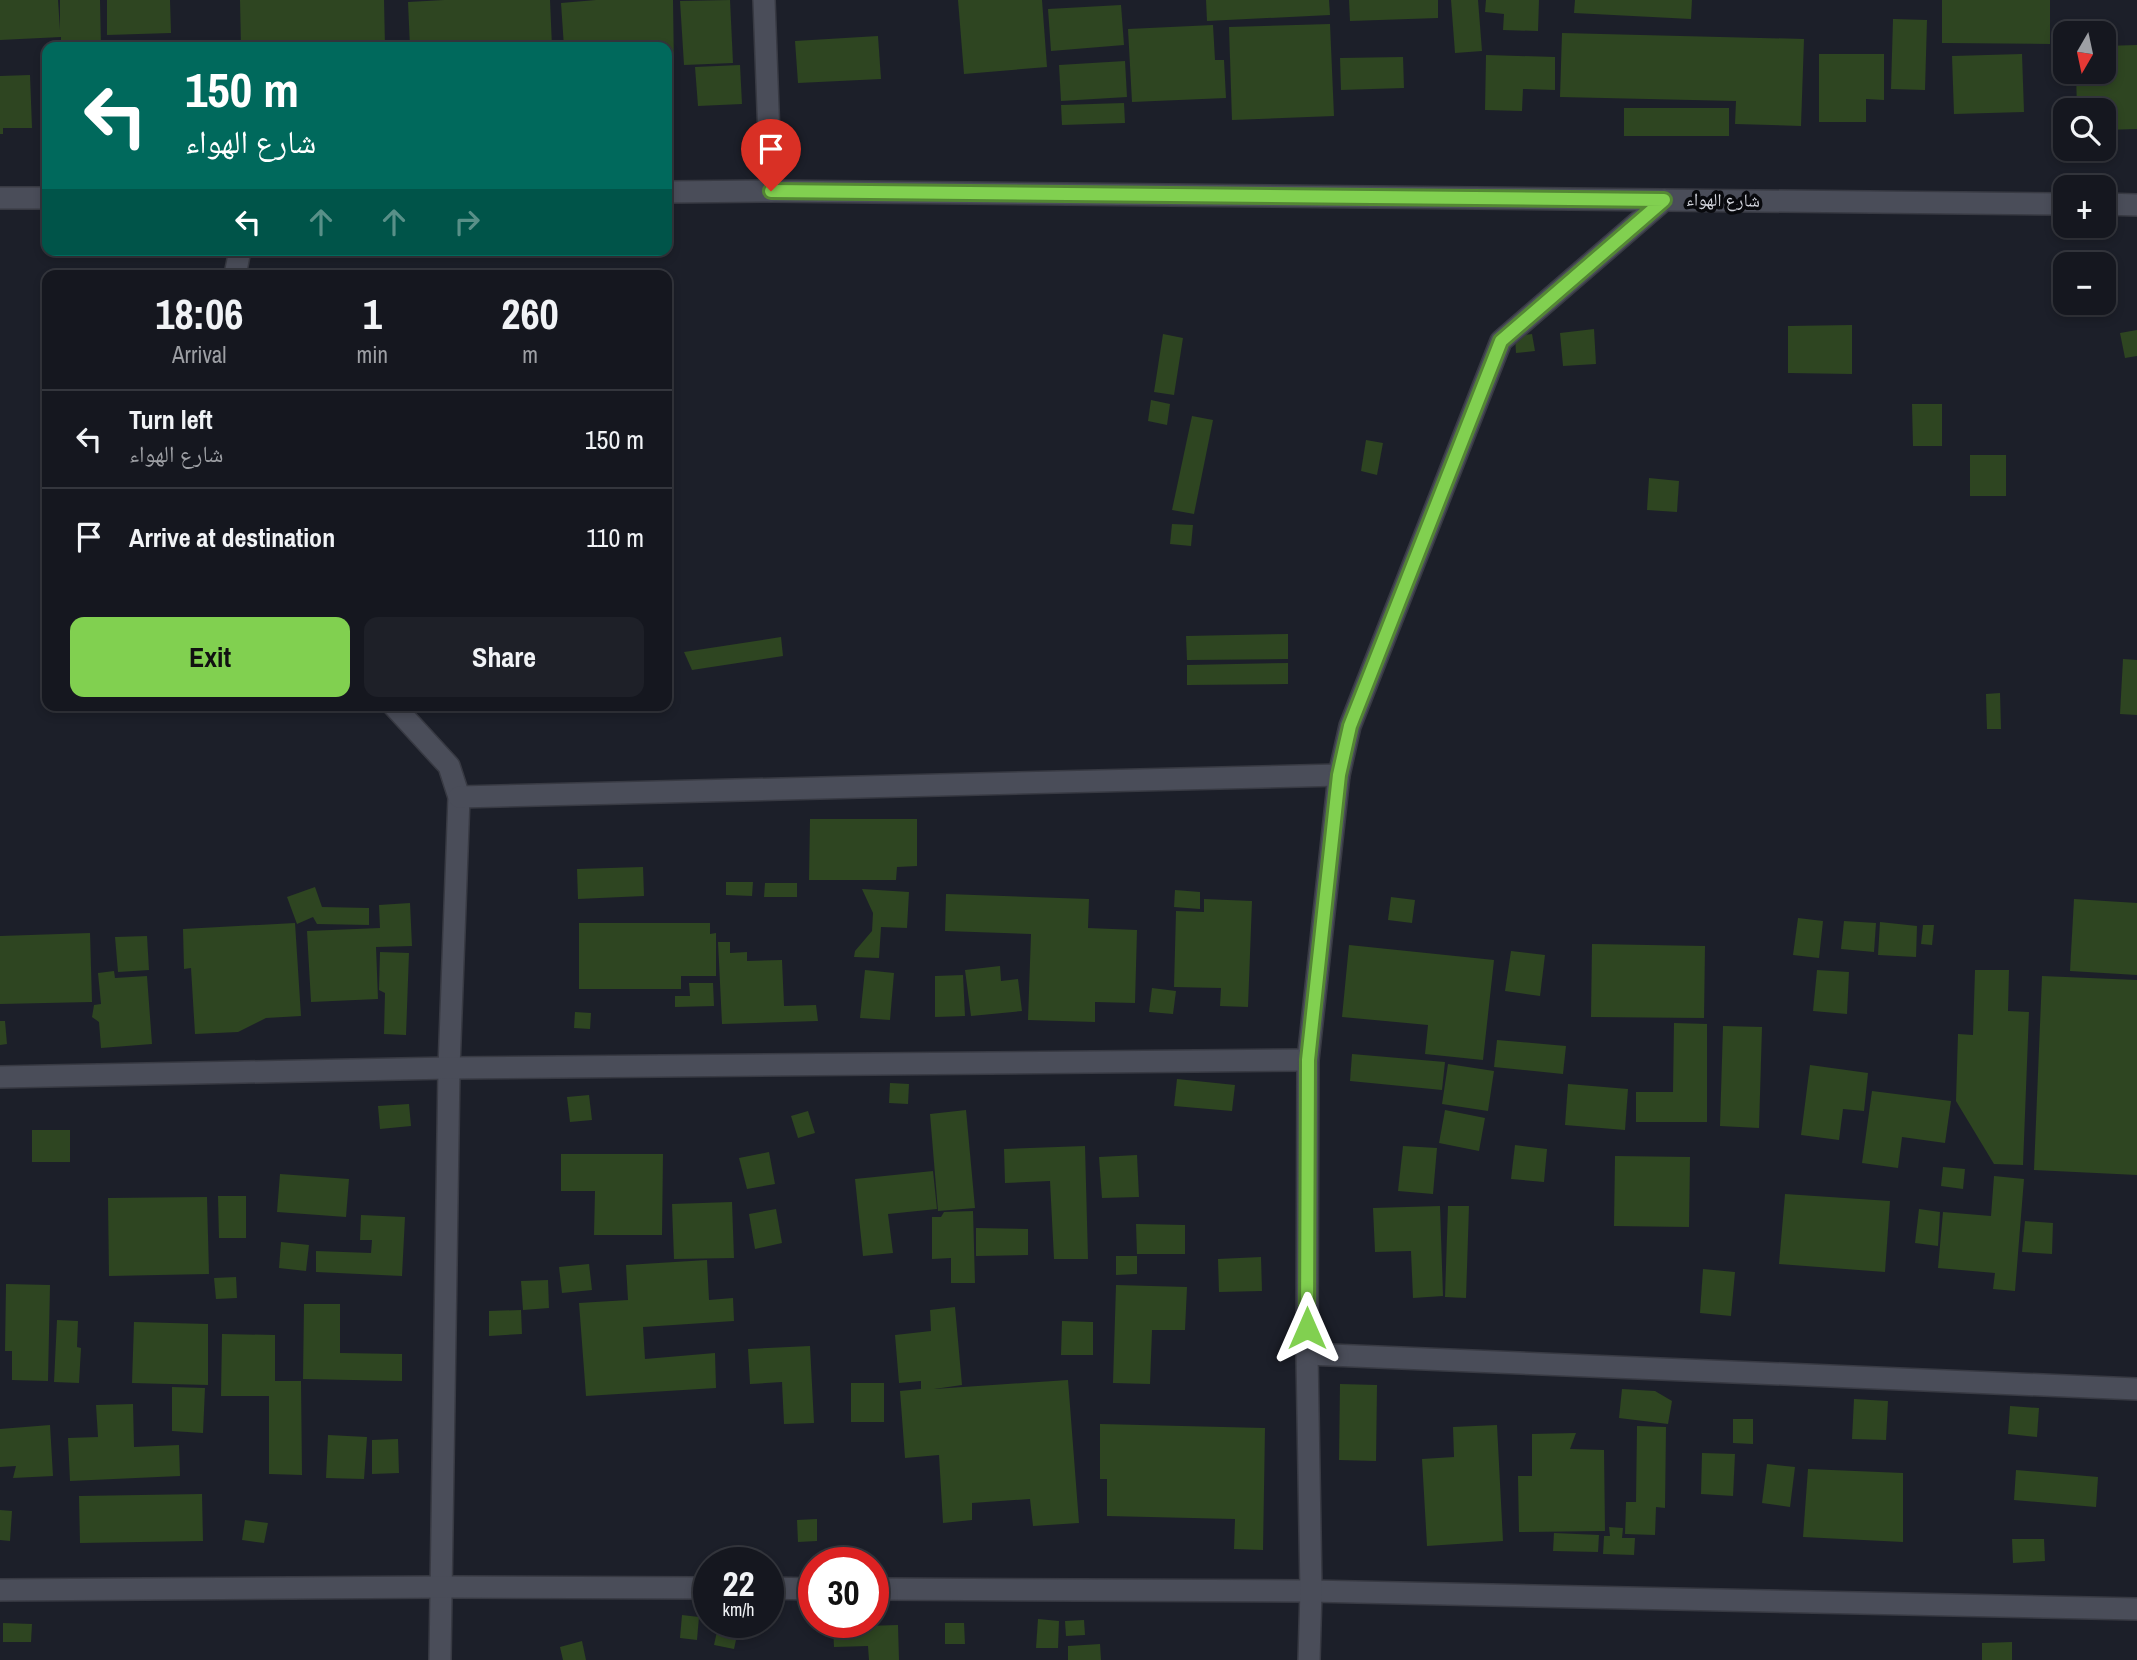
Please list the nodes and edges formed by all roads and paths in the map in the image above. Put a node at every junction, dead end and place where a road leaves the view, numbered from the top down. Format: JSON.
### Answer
{"nodes":[{"id":1,"x":764,"y":0,"type":"edge"},
{"id":2,"x":771,"y":191,"type":"junction"},
{"id":3,"x":672,"y":192,"type":"edge"},
{"id":4,"x":0,"y":198,"type":"edge"},
{"id":5,"x":42,"y":198,"type":"edge"},
{"id":6,"x":1664,"y":200,"type":"junction"},
{"id":7,"x":2053,"y":204,"type":"edge"},
{"id":8,"x":2116,"y":204,"type":"edge"},
{"id":9,"x":2137,"y":205,"type":"edge"},
{"id":10,"x":399,"y":711,"type":"edge"},
{"id":11,"x":1339,"y":775,"type":"junction"},
{"id":12,"x":458,"y":796,"type":"junction"},
{"id":13,"x":1308,"y":1060,"type":"junction"},
{"id":14,"x":449,"y":1068,"type":"junction"},
{"id":15,"x":0,"y":1077,"type":"edge"},
{"id":16,"x":1307,"y":1354,"type":"junction"},
{"id":17,"x":2137,"y":1389,"type":"edge"},
{"id":18,"x":443,"y":1587,"type":"junction"},
{"id":19,"x":693,"y":1588,"type":"edge"},
{"id":20,"x":889,"y":1589,"type":"edge"},
{"id":21,"x":0,"y":1590,"type":"edge"},
{"id":22,"x":1311,"y":1591,"type":"junction"},
{"id":23,"x":2137,"y":1609,"type":"edge"},
{"id":24,"x":440,"y":1660,"type":"edge"},
{"id":25,"x":1309,"y":1660,"type":"edge"}],
"edges":[{"from":1,"to":2,"type":"street"},
{"from":2,"to":3,"type":"street","name":"شارع الهواء"},
{"from":2,"to":6,"type":"street","name":"شارع الهواء"},
{"from":4,"to":5,"type":"street"},
{"from":6,"to":7,"type":"street","name":"شارع الهواء"},
{"from":6,"to":11,"type":"street"},
{"from":8,"to":9,"type":"street"},
{"from":10,"to":12,"type":"street"},
{"from":11,"to":12,"type":"street"},
{"from":11,"to":13,"type":"street"},
{"from":12,"to":14,"type":"street"},
{"from":13,"to":14,"type":"street"},
{"from":13,"to":16,"type":"street"},
{"from":14,"to":15,"type":"street"},
{"from":14,"to":18,"type":"street"},
{"from":16,"to":17,"type":"street"},
{"from":16,"to":22,"type":"street"},
{"from":18,"to":19,"type":"street"},
{"from":18,"to":21,"type":"street"},
{"from":18,"to":24,"type":"street"},
{"from":20,"to":22,"type":"street"},
{"from":22,"to":23,"type":"street"},
{"from":22,"to":25,"type":"street"}]}
